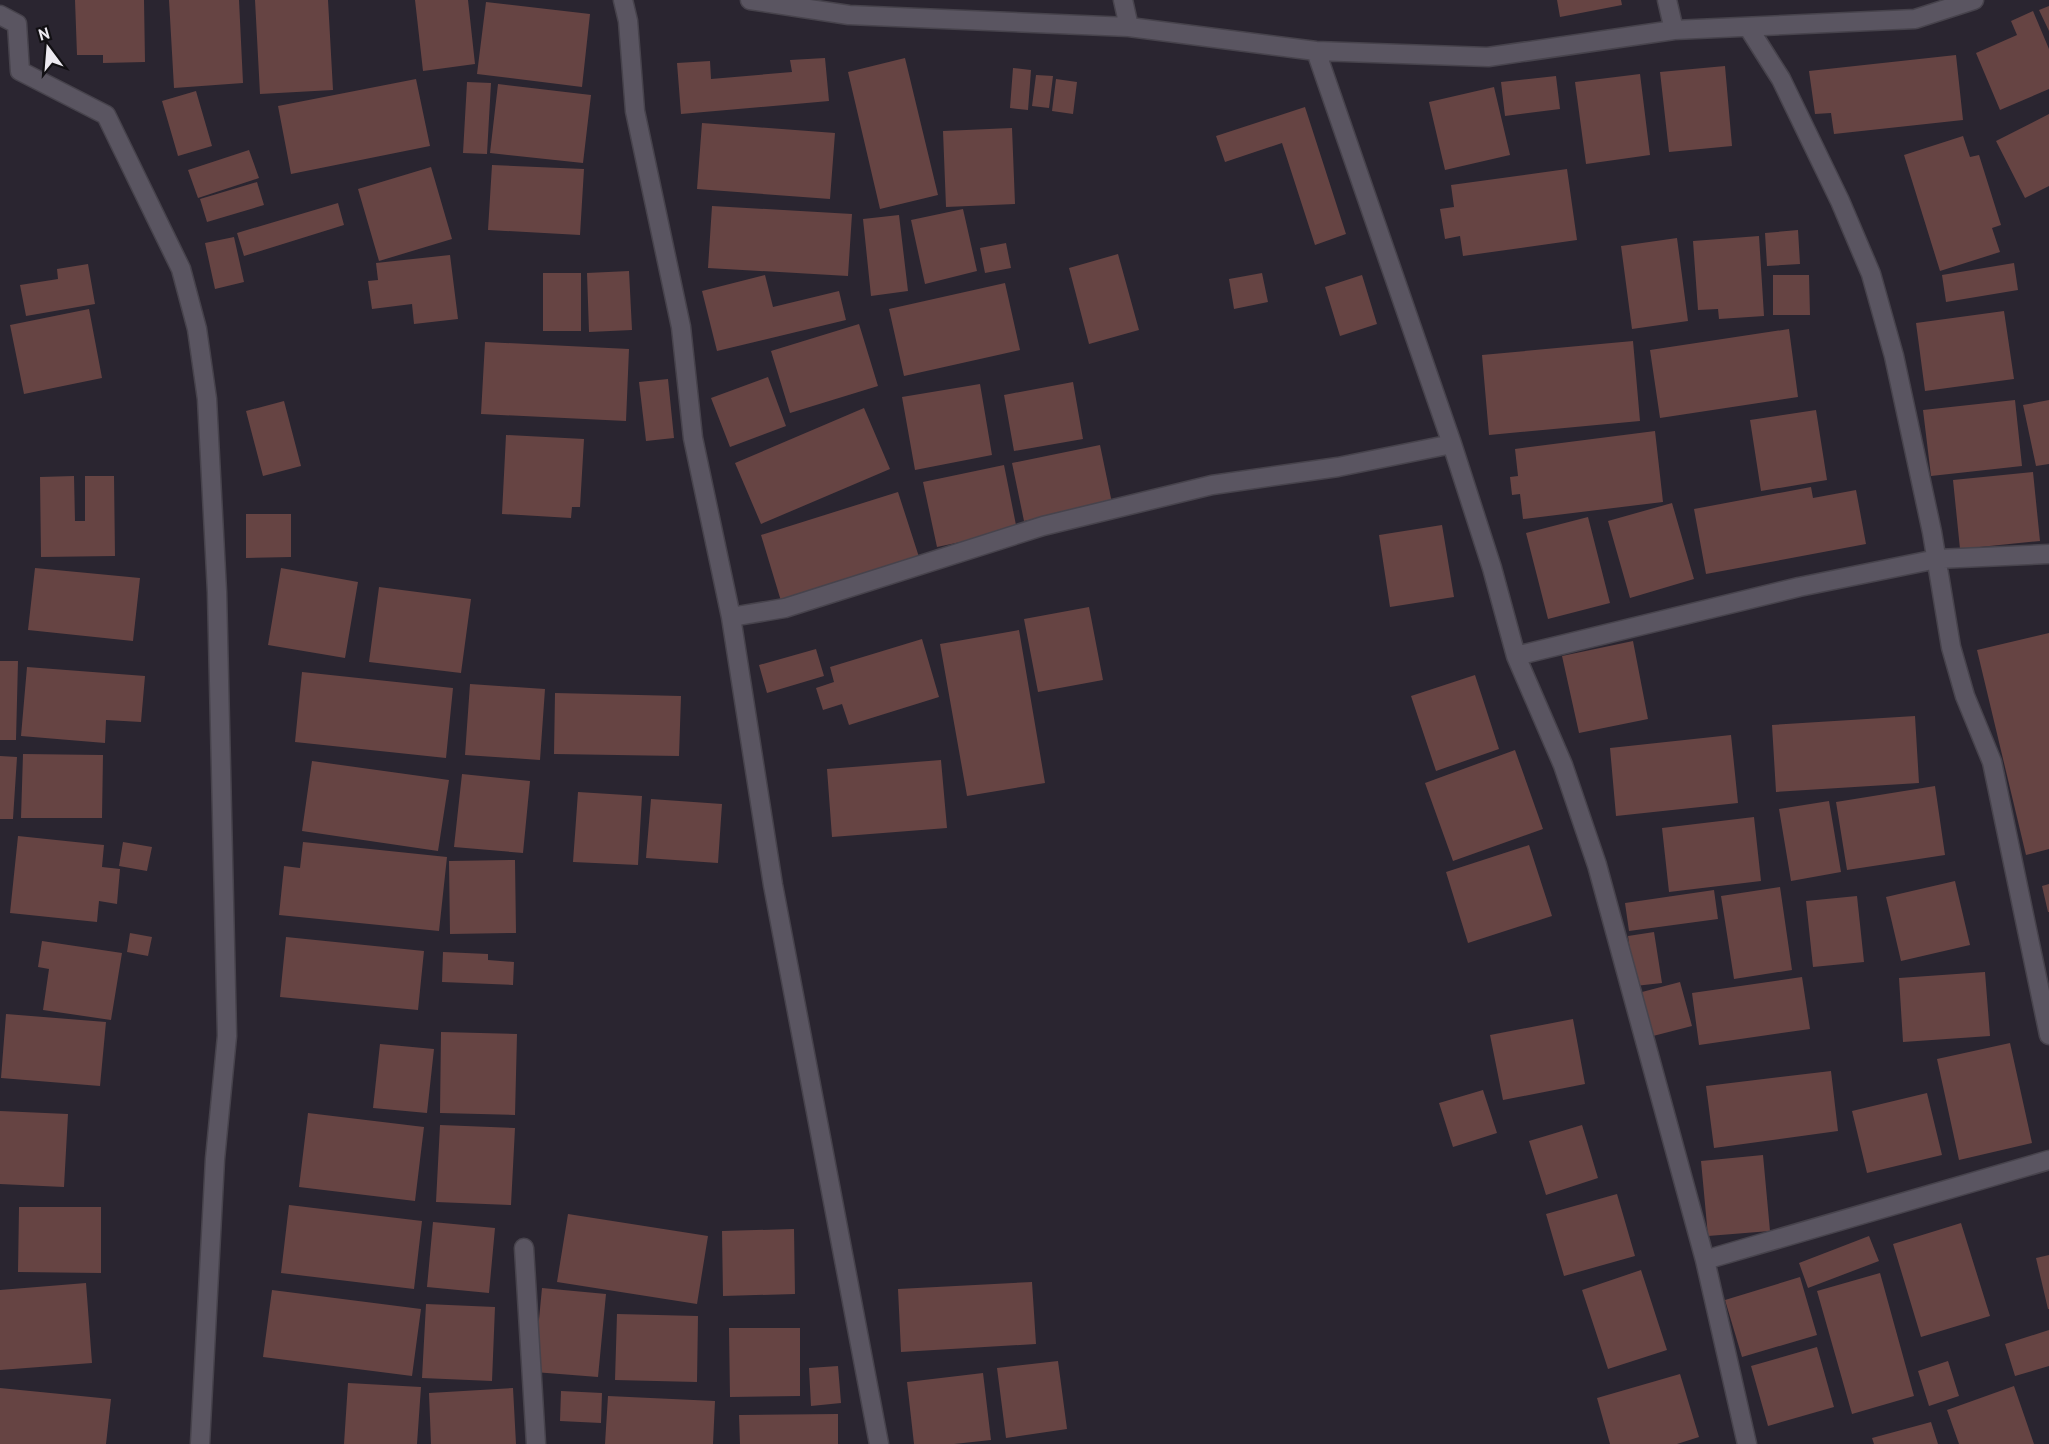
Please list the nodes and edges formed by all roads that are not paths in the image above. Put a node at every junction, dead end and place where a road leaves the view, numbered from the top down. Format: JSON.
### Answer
{"nodes":[{"id":1,"x":623,"y":0,"type":"edge"},
{"id":2,"x":750,"y":0,"type":"edge"},
{"id":3,"x":1123,"y":0,"type":"edge"},
{"id":4,"x":1667,"y":0,"type":"edge"},
{"id":5,"x":1974,"y":0,"type":"edge"},
{"id":6,"x":0,"y":15,"type":"edge"},
{"id":7,"x":1129,"y":27,"type":"junction"},
{"id":8,"x":1748,"y":27,"type":"junction"},
{"id":9,"x":1674,"y":30,"type":"junction"},
{"id":10,"x":1316,"y":51,"type":"junction"},
{"id":11,"x":1452,"y":444,"type":"junction"},
{"id":12,"x":2049,"y":554,"type":"edge"},
{"id":13,"x":1937,"y":559,"type":"junction"},
{"id":14,"x":730,"y":617,"type":"junction"},
{"id":15,"x":1516,"y":656,"type":"junction"},
{"id":16,"x":2049,"y":1035,"type":"edge"},
{"id":17,"x":2049,"y":1160,"type":"edge"},
{"id":18,"x":524,"y":1248,"type":"dead end"},
{"id":19,"x":1705,"y":1260,"type":"junction"},
{"id":20,"x":200,"y":1444,"type":"edge"},
{"id":21,"x":536,"y":1444,"type":"edge"},
{"id":22,"x":879,"y":1444,"type":"edge"},
{"id":23,"x":1747,"y":1444,"type":"edge"}],
"edges":[{"from":1,"to":14,"type":"street"},
{"from":2,"to":7,"type":"street"},
{"from":3,"to":7,"type":"street"},
{"from":4,"to":9,"type":"street"},
{"from":5,"to":8,"type":"street"},
{"from":6,"to":20,"type":"street"},
{"from":7,"to":10,"type":"street"},
{"from":8,"to":9,"type":"street"},
{"from":8,"to":13,"type":"street"},
{"from":9,"to":10,"type":"street"},
{"from":10,"to":11,"type":"street"},
{"from":11,"to":14,"type":"street"},
{"from":11,"to":15,"type":"street"},
{"from":12,"to":13,"type":"street"},
{"from":13,"to":15,"type":"street"},
{"from":13,"to":16,"type":"street"},
{"from":14,"to":22,"type":"street"},
{"from":15,"to":19,"type":"street"},
{"from":17,"to":19,"type":"street"},
{"from":18,"to":21,"type":"street"},
{"from":19,"to":23,"type":"street"}]}
